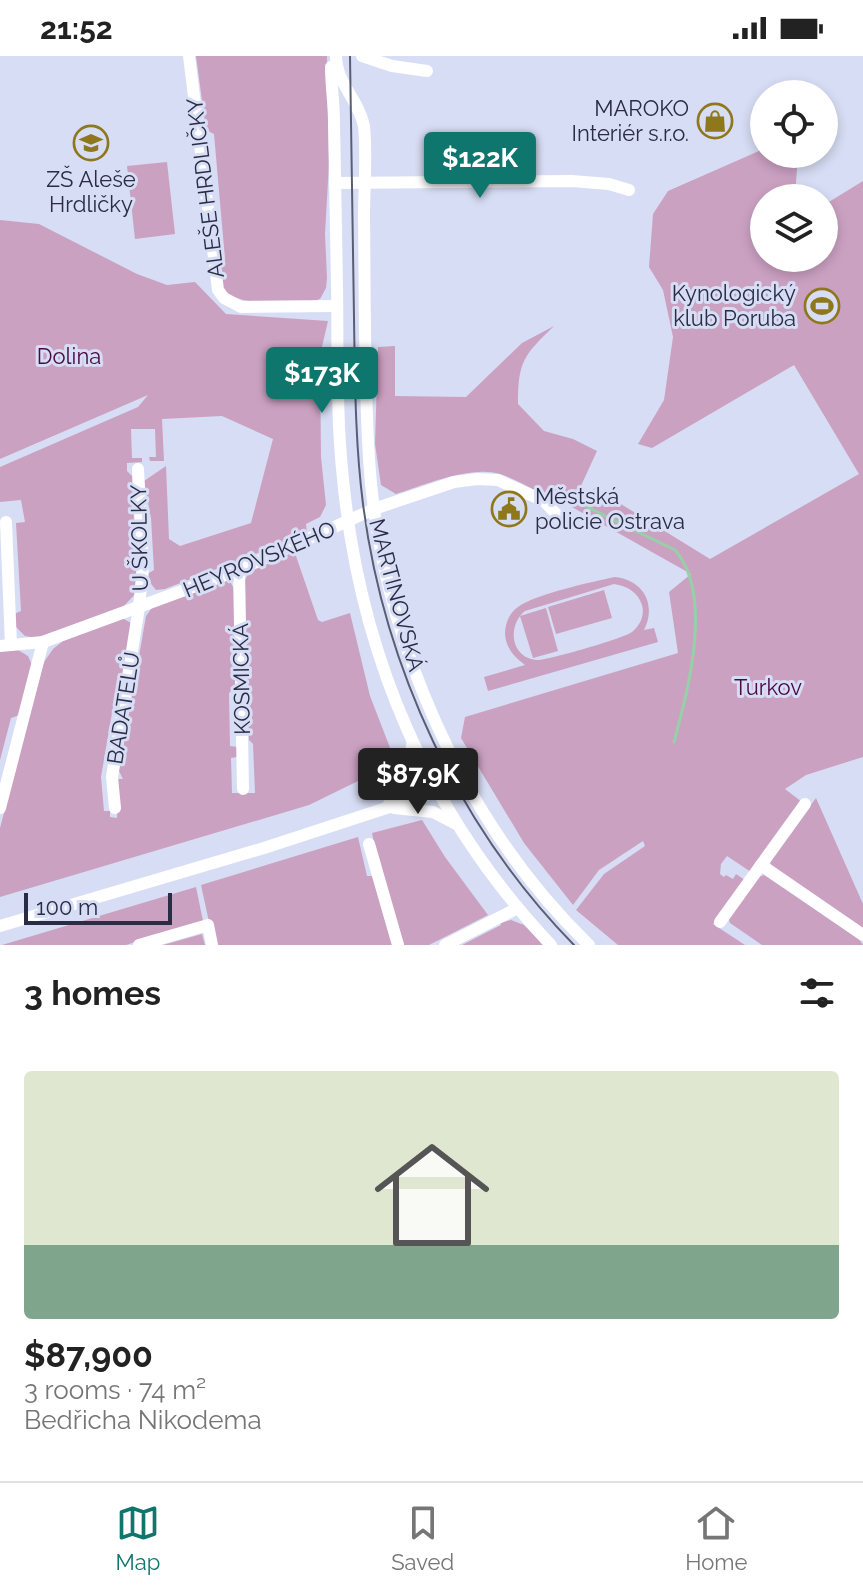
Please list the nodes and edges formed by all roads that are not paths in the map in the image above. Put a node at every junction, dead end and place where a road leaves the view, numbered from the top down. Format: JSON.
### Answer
{"nodes":[{"id":1,"x":189,"y":56,"type":"edge"},
{"id":2,"x":334,"y":56,"type":"edge"},
{"id":3,"x":362,"y":56,"type":"edge"},
{"id":4,"x":427,"y":71,"type":"dead end"},
{"id":5,"x":335,"y":183,"type":"junction"},
{"id":6,"x":364,"y":183,"type":"junction"},
{"id":7,"x":629,"y":190,"type":"dead end"},
{"id":8,"x":337,"y":306,"type":"junction"},
{"id":9,"x":138,"y":469,"type":"dead end"},
{"id":10,"x":374,"y":509,"type":"junction"},
{"id":11,"x":560,"y":518,"type":"dead end"},
{"id":12,"x":6,"y":522,"type":"dead end"},
{"id":13,"x":348,"y":522,"type":"junction"},
{"id":14,"x":239,"y":570,"type":"junction"},
{"id":15,"x":139,"y":607,"type":"junction"},
{"id":16,"x":43,"y":642,"type":"junction"},
{"id":17,"x":5,"y":646,"type":"edge"},
{"id":18,"x":412,"y":743,"type":"junction"},
{"id":19,"x":466,"y":782,"type":"junction"},
{"id":20,"x":243,"y":789,"type":"dead end"},
{"id":21,"x":439,"y":791,"type":"junction"},
{"id":22,"x":805,"y":804,"type":"dead end"},
{"id":23,"x":387,"y":807,"type":"junction"},
{"id":24,"x":0,"y":808,"type":"edge"},
{"id":25,"x":115,"y":808,"type":"dead end"},
{"id":26,"x":459,"y":826,"type":"junction"},
{"id":27,"x":369,"y":844,"type":"dead end"},
{"id":28,"x":761,"y":865,"type":"junction"},
{"id":29,"x":518,"y":908,"type":"junction"},
{"id":30,"x":720,"y":922,"type":"dead end"},
{"id":31,"x":0,"y":926,"type":"edge"},
{"id":32,"x":863,"y":935,"type":"edge"},
{"id":33,"x":139,"y":945,"type":"edge"},
{"id":34,"x":212,"y":945,"type":"edge"},
{"id":35,"x":398,"y":945,"type":"edge"},
{"id":36,"x":445,"y":945,"type":"edge"},
{"id":37,"x":551,"y":945,"type":"edge"},
{"id":38,"x":589,"y":945,"type":"edge"}],
"edges":[{"from":1,"to":8,"type":"street","name":"ALEŠE HRDLIČKY"},
{"from":2,"to":5,"type":"street","name":"MARTINOVSKÁ"},
{"from":2,"to":6,"type":"street","name":"MARTINOVSKÁ"},
{"from":3,"to":4,"type":"street"},
{"from":5,"to":6,"type":"street"},
{"from":5,"to":8,"type":"street","name":"MARTINOVSKÁ"},
{"from":6,"to":7,"type":"street"},
{"from":6,"to":10,"type":"street","name":"MARTINOVSKÁ"},
{"from":8,"to":13,"type":"street","name":"MARTINOVSKÁ"},
{"from":9,"to":15,"type":"street","name":"U ŠKOLKY"},
{"from":10,"to":11,"type":"street","name":"HEYROVSKÉHO"},
{"from":10,"to":13,"type":"street","name":"HEYROVSKÉHO"},
{"from":10,"to":19,"type":"street","name":"MARTINOVSKÁ"},
{"from":12,"to":17,"type":"street"},
{"from":13,"to":14,"type":"street","name":"HEYROVSKÉHO"},
{"from":13,"to":18,"type":"street","name":"MARTINOVSKÁ"},
{"from":14,"to":15,"type":"street","name":"HEYROVSKÉHO"},
{"from":14,"to":20,"type":"street","name":"KOSMICKÁ"},
{"from":15,"to":16,"type":"street","name":"HEYROVSKÉHO"},
{"from":15,"to":25,"type":"street","name":"BADATELŮ"},
{"from":16,"to":17,"type":"street","name":"HEYROVSKÉHO"},
{"from":16,"to":24,"type":"street"},
{"from":18,"to":21,"type":"street","name":"MARTINOVSKÁ"},
{"from":18,"to":23,"type":"street"},
{"from":19,"to":21,"type":"street"},
{"from":19,"to":38,"type":"street","name":"MARTINOVSKÁ"},
{"from":21,"to":23,"type":"street"},
{"from":21,"to":26,"type":"street","name":"MARTINOVSKÁ"},
{"from":22,"to":28,"type":"street"},
{"from":23,"to":26,"type":"street"},
{"from":23,"to":31,"type":"street"},
{"from":26,"to":29,"type":"street","name":"MARTINOVSKÁ"},
{"from":27,"to":35,"type":"street"},
{"from":28,"to":30,"type":"street"},
{"from":28,"to":32,"type":"street"},
{"from":29,"to":36,"type":"street"},
{"from":29,"to":37,"type":"street","name":"MARTINOVSKÁ"},
{"from":33,"to":34,"type":"street"}]}
